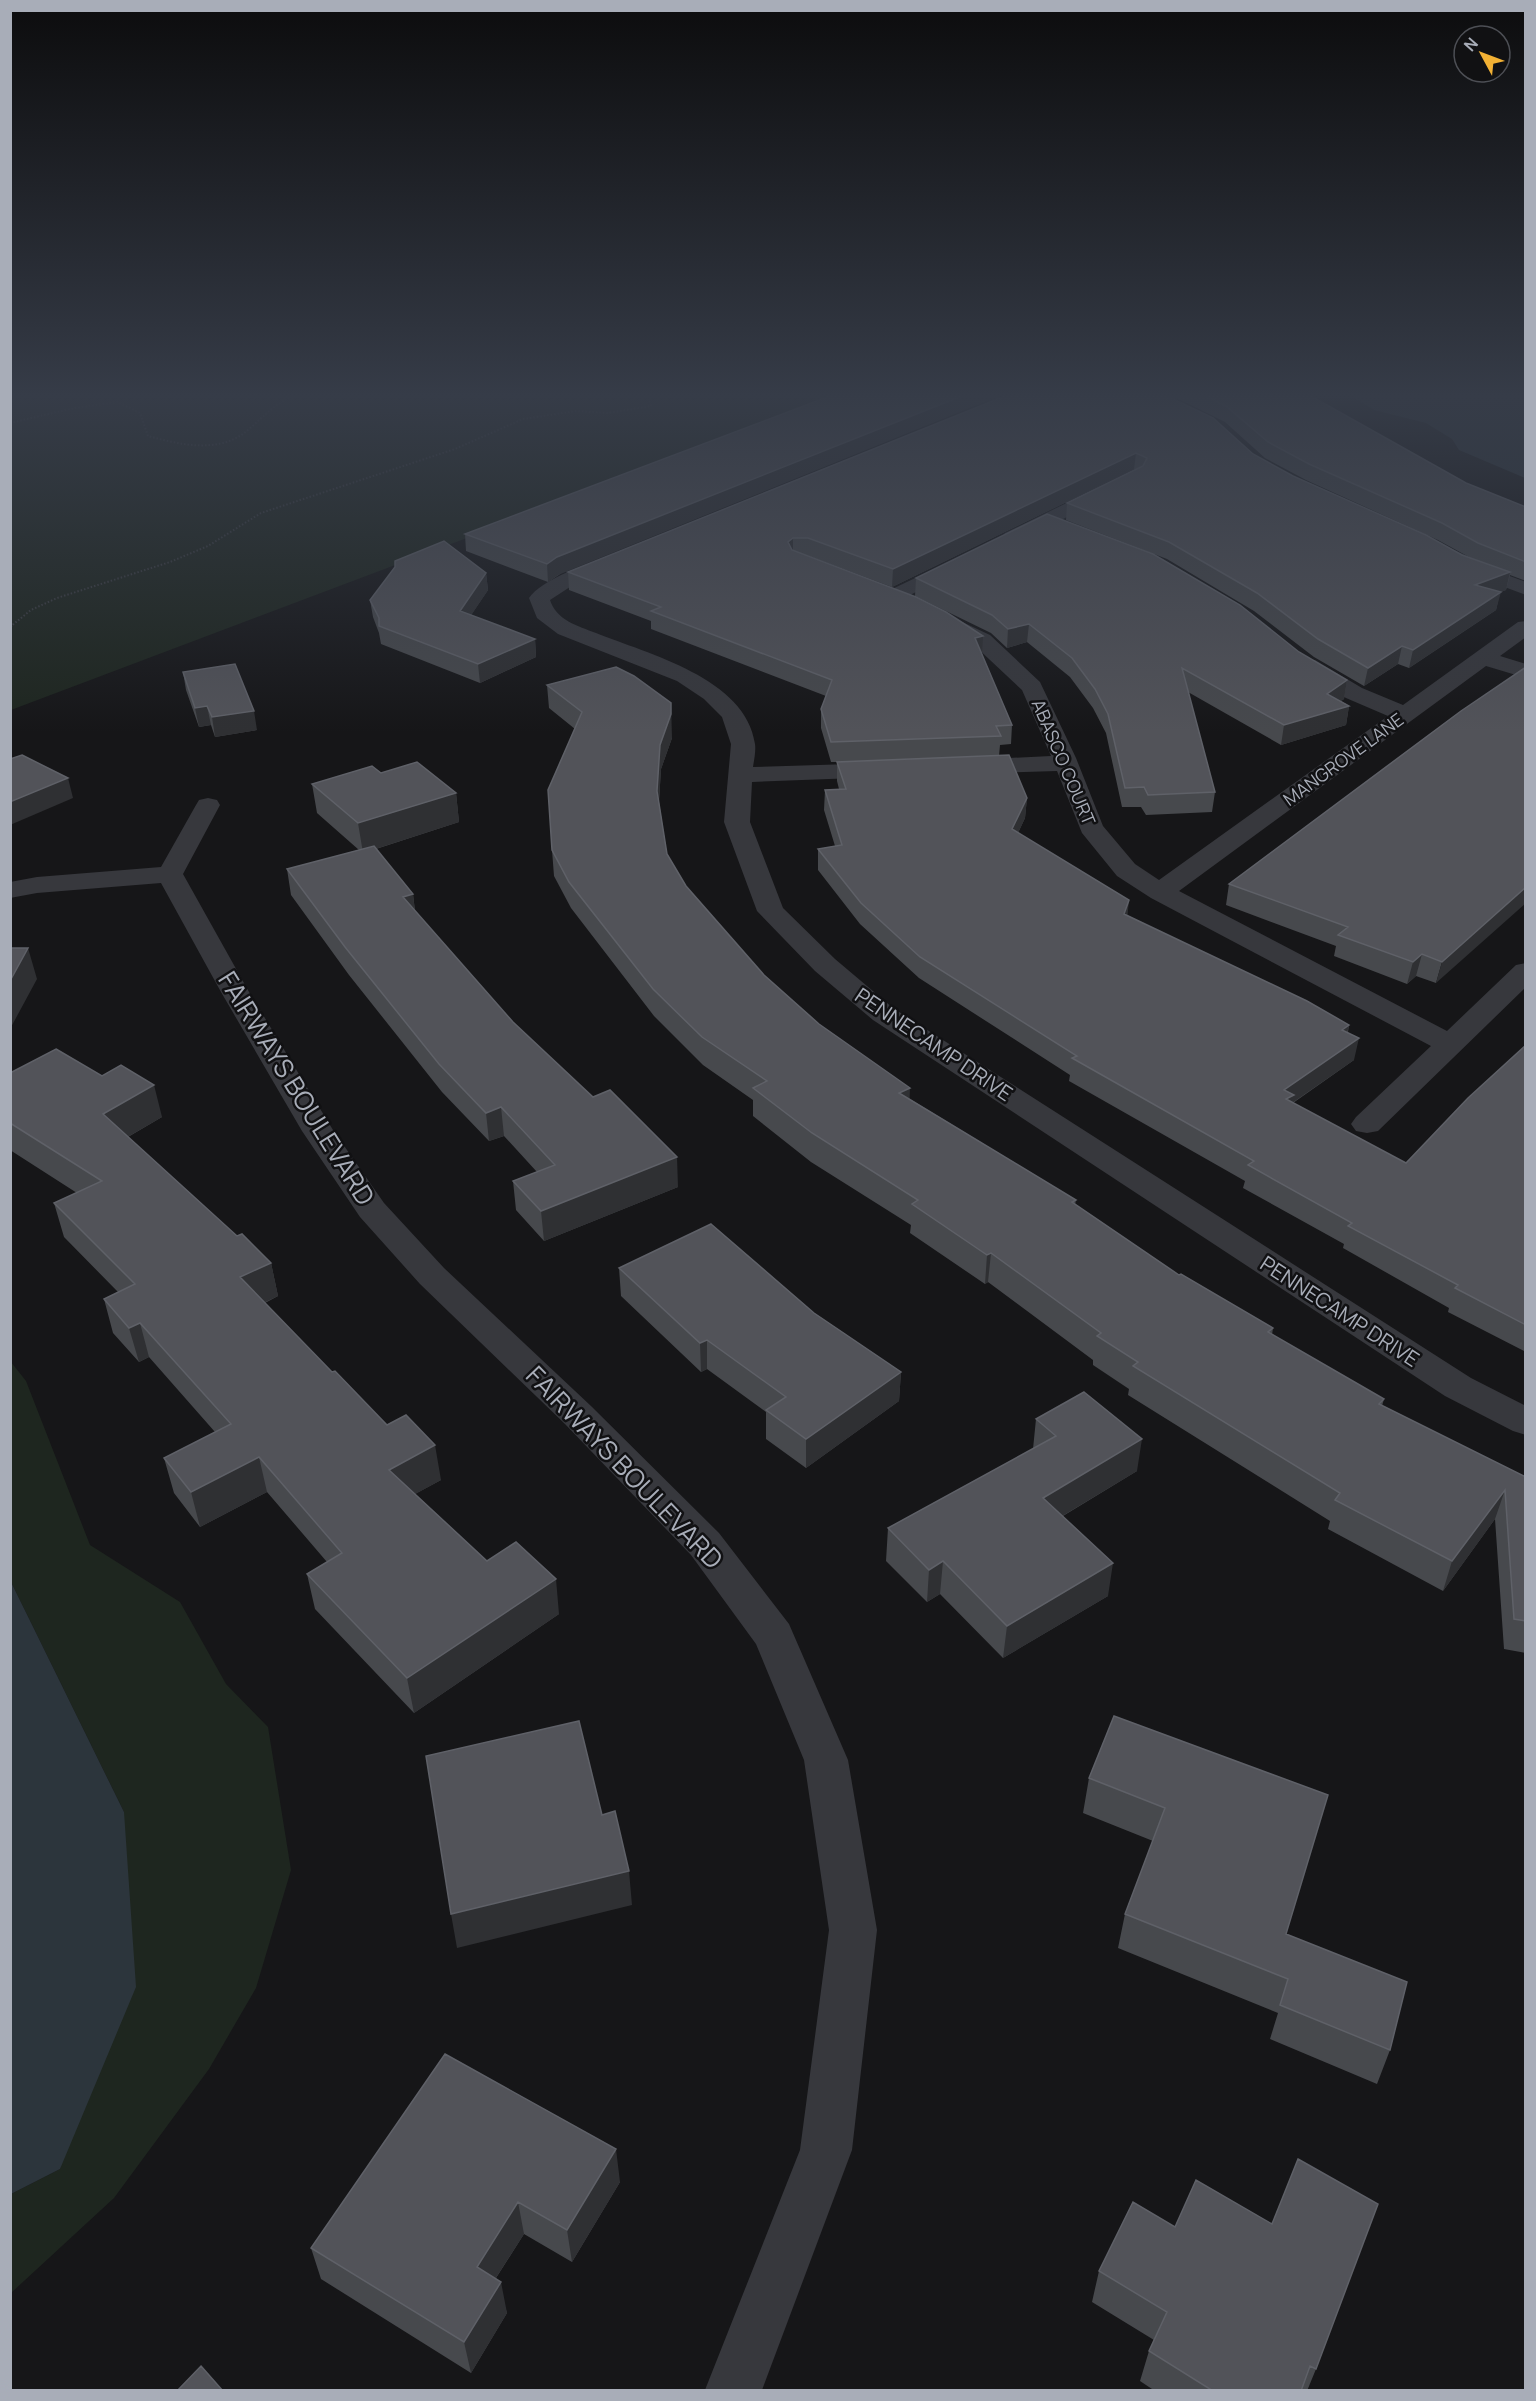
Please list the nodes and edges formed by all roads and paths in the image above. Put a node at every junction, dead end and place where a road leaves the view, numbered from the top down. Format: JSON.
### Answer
{"nodes":[{"id":1,"x":276,"y":508,"type":"edge"},
{"id":2,"x":1070,"y":508,"type":"edge"},
{"id":3,"x":1044,"y":521,"type":"junction"},
{"id":4,"x":1065,"y":529,"type":"edge"},
{"id":5,"x":994,"y":546,"type":"edge"},
{"id":6,"x":631,"y":554,"type":"edge"},
{"id":7,"x":974,"y":556,"type":"edge"},
{"id":8,"x":1448,"y":556,"type":"edge"},
{"id":9,"x":1526,"y":589,"type":"edge"},
{"id":10,"x":10,"y":627,"type":"edge"},
{"id":11,"x":1526,"y":627,"type":"edge"},
{"id":12,"x":1288,"y":651,"type":"edge"},
{"id":13,"x":1482,"y":658,"type":"junction"},
{"id":14,"x":1526,"y":671,"type":"edge"},
{"id":15,"x":1404,"y":714,"type":"junction"},
{"id":16,"x":1066,"y":763,"type":"junction"},
{"id":17,"x":938,"y":768,"type":"edge"},
{"id":18,"x":903,"y":769,"type":"edge"},
{"id":19,"x":741,"y":775,"type":"junction"},
{"id":20,"x":208,"y":805,"type":"dead end"},
{"id":21,"x":170,"y":874,"type":"junction"},
{"id":22,"x":10,"y":890,"type":"edge"},
{"id":23,"x":1160,"y":892,"type":"junction"},
{"id":24,"x":1526,"y":971,"type":"edge"},
{"id":25,"x":1449,"y":1044,"type":"junction"},
{"id":26,"x":1367,"y":1124,"type":"dead end"},
{"id":27,"x":1526,"y":1422,"type":"edge"},
{"id":28,"x":734,"y":2391,"type":"edge"}],
"edges":[{"from":1,"to":10,"type":"path"},
{"from":2,"to":3,"type":"street"},
{"from":3,"to":4,"type":"street"},
{"from":3,"to":5,"type":"street"},
{"from":6,"to":19,"type":"street","name":"PENNECAMP DRIVE"},
{"from":7,"to":16,"type":"street","name":"ABASCO COURT"},
{"from":8,"to":9,"type":"street"},
{"from":11,"to":13,"type":"street","name":"MANGROVE LANE"},
{"from":12,"to":15,"type":"street"},
{"from":13,"to":14,"type":"street"},
{"from":13,"to":15,"type":"street","name":"MANGROVE LANE"},
{"from":15,"to":23,"type":"street","name":"MANGROVE LANE"},
{"from":16,"to":17,"type":"street"},
{"from":16,"to":23,"type":"street","name":"ABASCO COURT"},
{"from":18,"to":19,"type":"street"},
{"from":19,"to":27,"type":"street","name":"PENNECAMP DRIVE"},
{"from":20,"to":21,"type":"street"},
{"from":21,"to":22,"type":"street"},
{"from":21,"to":28,"type":"street","name":"FAIRWAYS BOULEVARD"},
{"from":23,"to":25,"type":"street","name":"ABASCO COURT"},
{"from":24,"to":25,"type":"street"},
{"from":25,"to":26,"type":"street"}]}
